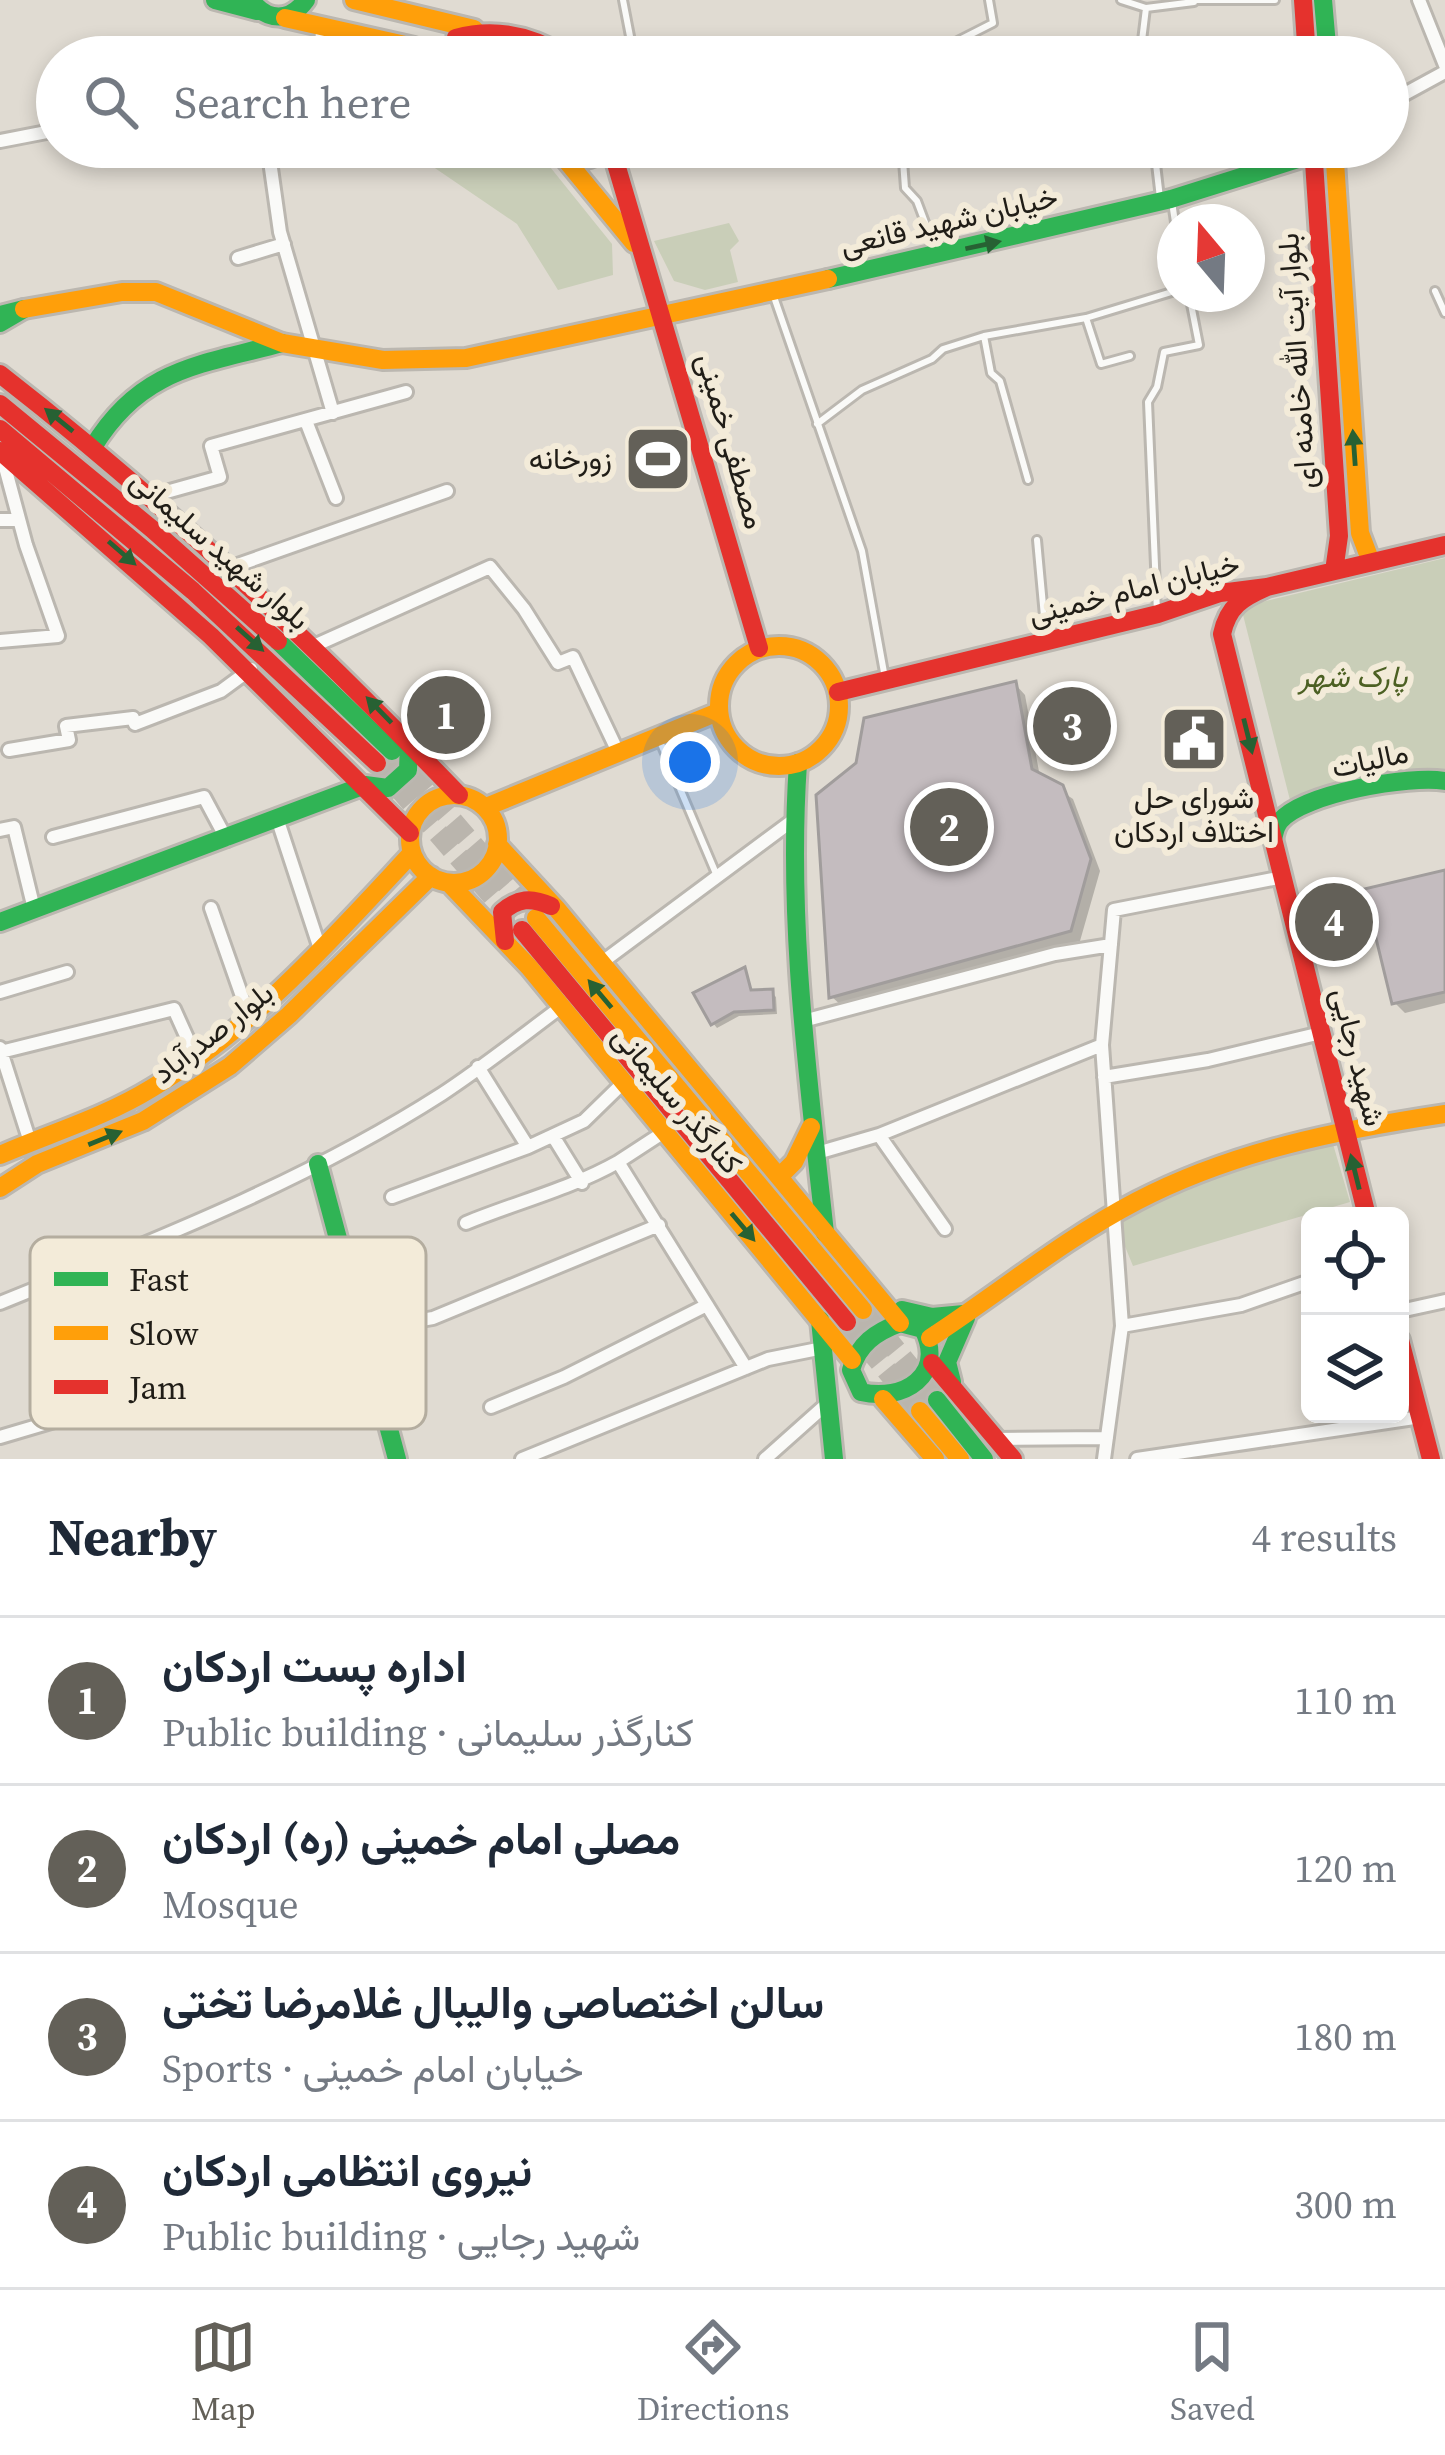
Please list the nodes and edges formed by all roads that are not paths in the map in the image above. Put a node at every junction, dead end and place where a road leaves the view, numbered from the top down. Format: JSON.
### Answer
{"nodes":[{"id":1,"x":215,"y":0,"type":"edge"},
{"id":2,"x":306,"y":0,"type":"edge"},
{"id":3,"x":354,"y":0,"type":"edge"},
{"id":4,"x":623,"y":0,"type":"edge"},
{"id":5,"x":989,"y":0,"type":"edge"},
{"id":6,"x":1120,"y":0,"type":"edge"},
{"id":7,"x":1276,"y":0,"type":"edge"},
{"id":8,"x":1303,"y":0,"type":"edge"},
{"id":9,"x":1323,"y":0,"type":"edge"},
{"id":10,"x":1419,"y":0,"type":"edge"},
{"id":11,"x":1194,"y":1,"type":"edge"},
{"id":12,"x":254,"y":5,"type":"edge"},
{"id":13,"x":1146,"y":8,"type":"junction"},
{"id":14,"x":286,"y":18,"type":"junction"},
{"id":15,"x":322,"y":26,"type":"junction"},
{"id":16,"x":484,"y":32,"type":"junction"},
{"id":17,"x":322,"y":36,"type":"edge"},
{"id":18,"x":366,"y":36,"type":"edge"},
{"id":19,"x":466,"y":36,"type":"edge"},
{"id":20,"x":508,"y":36,"type":"edge"},
{"id":21,"x":630,"y":36,"type":"edge"},
{"id":22,"x":966,"y":36,"type":"edge"},
{"id":23,"x":1143,"y":36,"type":"edge"},
{"id":24,"x":1306,"y":36,"type":"edge"},
{"id":25,"x":1326,"y":36,"type":"edge"},
{"id":26,"x":1445,"y":68,"type":"edge"},
{"id":27,"x":1409,"y":90,"type":"edge"},
{"id":28,"x":36,"y":134,"type":"edge"},
{"id":29,"x":0,"y":141,"type":"edge"},
{"id":30,"x":271,"y":168,"type":"edge"},
{"id":31,"x":570,"y":168,"type":"edge"},
{"id":32,"x":614,"y":168,"type":"edge"},
{"id":33,"x":903,"y":168,"type":"edge"},
{"id":34,"x":1159,"y":168,"type":"edge"},
{"id":35,"x":1260,"y":168,"type":"edge"},
{"id":36,"x":1317,"y":168,"type":"edge"},
{"id":37,"x":1335,"y":168,"type":"edge"},
{"id":38,"x":1166,"y":200,"type":"junction"},
{"id":39,"x":1168,"y":204,"type":"edge"},
{"id":40,"x":284,"y":244,"type":"junction"},
{"id":41,"x":640,"y":251,"type":"junction"},
{"id":42,"x":937,"y":255,"type":"junction"},
{"id":43,"x":238,"y":258,"type":"dead end"},
{"id":44,"x":772,"y":291,"type":"junction"},
{"id":45,"x":1435,"y":291,"type":"dead end"},
{"id":46,"x":1157,"y":296,"type":"edge"},
{"id":47,"x":1193,"y":312,"type":"edge"},
{"id":48,"x":1445,"y":313,"type":"edge"},
{"id":49,"x":664,"y":315,"type":"junction"},
{"id":50,"x":1086,"y":318,"type":"junction"},
{"id":51,"x":0,"y":319,"type":"edge"},
{"id":52,"x":984,"y":336,"type":"junction"},
{"id":53,"x":282,"y":343,"type":"junction"},
{"id":54,"x":314,"y":346,"type":"junction"},
{"id":55,"x":1130,"y":356,"type":"dead end"},
{"id":56,"x":0,"y":374,"type":"edge"},
{"id":57,"x":406,"y":392,"type":"dead end"},
{"id":58,"x":0,"y":404,"type":"edge"},
{"id":59,"x":333,"y":413,"type":"junction"},
{"id":60,"x":306,"y":421,"type":"junction"},
{"id":61,"x":817,"y":424,"type":"junction"},
{"id":62,"x":0,"y":429,"type":"edge"},
{"id":63,"x":94,"y":447,"type":"junction"},
{"id":64,"x":0,"y":451,"type":"edge"},
{"id":65,"x":1028,"y":480,"type":"dead end"},
{"id":66,"x":447,"y":491,"type":"dead end"},
{"id":67,"x":152,"y":496,"type":"junction"},
{"id":68,"x":336,"y":497,"type":"dead end"},
{"id":69,"x":0,"y":520,"type":"edge"},
{"id":70,"x":19,"y":520,"type":"junction"},
{"id":71,"x":1036,"y":540,"type":"dead end"},
{"id":72,"x":1445,"y":544,"type":"edge"},
{"id":73,"x":1371,"y":562,"type":"junction"},
{"id":74,"x":232,"y":567,"type":"junction"},
{"id":75,"x":1334,"y":571,"type":"junction"},
{"id":76,"x":1267,"y":587,"type":"junction"},
{"id":77,"x":1164,"y":613,"type":"junction"},
{"id":78,"x":1222,"y":634,"type":"junction"},
{"id":79,"x":0,"y":641,"type":"edge"},
{"id":80,"x":1047,"y":642,"type":"junction"},
{"id":81,"x":316,"y":645,"type":"junction"},
{"id":82,"x":759,"y":648,"type":"junction"},
{"id":83,"x":250,"y":669,"type":"junction"},
{"id":84,"x":886,"y":681,"type":"junction"},
{"id":85,"x":838,"y":692,"type":"junction"},
{"id":86,"x":718,"y":712,"type":"junction"},
{"id":87,"x":657,"y":736,"type":"junction"},
{"id":88,"x":9,"y":750,"type":"dead end"},
{"id":89,"x":393,"y":752,"type":"junction"},
{"id":90,"x":618,"y":752,"type":"junction"},
{"id":91,"x":798,"y":763,"type":"junction"},
{"id":92,"x":1445,"y":781,"type":"edge"},
{"id":93,"x":365,"y":785,"type":"junction"},
{"id":94,"x":1261,"y":789,"type":"junction"},
{"id":95,"x":459,"y":795,"type":"junction"},
{"id":96,"x":1306,"y":805,"type":"junction"},
{"id":97,"x":486,"y":808,"type":"junction"},
{"id":98,"x":792,"y":820,"type":"junction"},
{"id":99,"x":278,"y":821,"type":"junction"},
{"id":100,"x":0,"y":830,"type":"edge"},
{"id":101,"x":53,"y":837,"type":"dead end"},
{"id":102,"x":1273,"y":839,"type":"junction"},
{"id":103,"x":227,"y":840,"type":"junction"},
{"id":104,"x":411,"y":843,"type":"junction"},
{"id":105,"x":497,"y":844,"type":"junction"},
{"id":106,"x":718,"y":876,"type":"junction"},
{"id":107,"x":1283,"y":878,"type":"junction"},
{"id":108,"x":440,"y":879,"type":"junction"},
{"id":109,"x":211,"y":908,"type":"dead end"},
{"id":110,"x":556,"y":908,"type":"junction"},
{"id":111,"x":34,"y":909,"type":"junction"},
{"id":112,"x":0,"y":922,"type":"edge"},
{"id":113,"x":521,"y":930,"type":"junction"},
{"id":114,"x":1111,"y":945,"type":"junction"},
{"id":115,"x":320,"y":949,"type":"junction"},
{"id":116,"x":601,"y":963,"type":"junction"},
{"id":117,"x":67,"y":971,"type":"dead end"},
{"id":118,"x":0,"y":992,"type":"edge"},
{"id":119,"x":561,"y":1007,"type":"junction"},
{"id":120,"x":250,"y":1018,"type":"junction"},
{"id":121,"x":802,"y":1021,"type":"junction"},
{"id":122,"x":1321,"y":1033,"type":"junction"},
{"id":123,"x":1102,"y":1045,"type":"junction"},
{"id":124,"x":0,"y":1050,"type":"edge"},
{"id":125,"x":197,"y":1060,"type":"junction"},
{"id":126,"x":478,"y":1067,"type":"junction"},
{"id":127,"x":1104,"y":1077,"type":"junction"},
{"id":128,"x":624,"y":1082,"type":"junction"},
{"id":129,"x":1445,"y":1114,"type":"edge"},
{"id":130,"x":814,"y":1123,"type":"junction"},
{"id":131,"x":1345,"y":1128,"type":"junction"},
{"id":132,"x":664,"y":1132,"type":"junction"},
{"id":133,"x":879,"y":1135,"type":"junction"},
{"id":134,"x":553,"y":1136,"type":"junction"},
{"id":135,"x":30,"y":1142,"type":"junction"},
{"id":136,"x":528,"y":1147,"type":"junction"},
{"id":137,"x":817,"y":1153,"type":"junction"},
{"id":138,"x":0,"y":1155,"type":"edge"},
{"id":139,"x":618,"y":1162,"type":"junction"},
{"id":140,"x":318,"y":1164,"type":"junction"},
{"id":141,"x":778,"y":1177,"type":"junction"},
{"id":142,"x":582,"y":1183,"type":"junction"},
{"id":143,"x":0,"y":1188,"type":"edge"},
{"id":144,"x":392,"y":1197,"type":"dead end"},
{"id":145,"x":1364,"y":1207,"type":"edge"},
{"id":146,"x":1112,"y":1217,"type":"junction"},
{"id":147,"x":466,"y":1223,"type":"dead end"},
{"id":148,"x":659,"y":1225,"type":"junction"},
{"id":149,"x":945,"y":1229,"type":"dead end"},
{"id":150,"x":825,"y":1233,"type":"junction"},
{"id":151,"x":161,"y":1237,"type":"edge"},
{"id":152,"x":337,"y":1237,"type":"edge"},
{"id":153,"x":1301,"y":1284,"type":"edge"},
{"id":154,"x":30,"y":1291,"type":"edge"},
{"id":155,"x":1445,"y":1301,"type":"edge"},
{"id":156,"x":0,"y":1303,"type":"edge"},
{"id":157,"x":884,"y":1304,"type":"junction"},
{"id":158,"x":707,"y":1305,"type":"junction"},
{"id":159,"x":1409,"y":1309,"type":"edge"},
{"id":160,"x":968,"y":1314,"type":"junction"},
{"id":161,"x":855,"y":1316,"type":"tunnel mouth"},
{"id":162,"x":426,"y":1319,"type":"edge"},
{"id":163,"x":820,"y":1320,"type":"junction"},
{"id":164,"x":900,"y":1323,"type":"junction"},
{"id":165,"x":1122,"y":1326,"type":"junction"},
{"id":166,"x":930,"y":1338,"type":"junction"},
{"id":167,"x":823,"y":1348,"type":"junction"},
{"id":168,"x":853,"y":1360,"type":"junction"},
{"id":169,"x":932,"y":1363,"type":"junction"},
{"id":170,"x":746,"y":1368,"type":"junction"},
{"id":171,"x":1409,"y":1373,"type":"edge"},
{"id":172,"x":854,"y":1383,"type":"junction"},
{"id":173,"x":883,"y":1399,"type":"junction"},
{"id":174,"x":936,"y":1400,"type":"junction"},
{"id":175,"x":829,"y":1402,"type":"junction"},
{"id":176,"x":491,"y":1407,"type":"dead end"},
{"id":177,"x":1421,"y":1417,"type":"junction"},
{"id":178,"x":832,"y":1425,"type":"junction"},
{"id":179,"x":30,"y":1427,"type":"edge"},
{"id":180,"x":389,"y":1429,"type":"edge"},
{"id":181,"x":0,"y":1436,"type":"edge"},
{"id":182,"x":1106,"y":1438,"type":"junction"},
{"id":183,"x":996,"y":1439,"type":"junction"},
{"id":184,"x":397,"y":1459,"type":"edge"},
{"id":185,"x":521,"y":1459,"type":"edge"},
{"id":186,"x":765,"y":1459,"type":"edge"},
{"id":187,"x":834,"y":1459,"type":"edge"},
{"id":188,"x":935,"y":1459,"type":"edge"},
{"id":189,"x":960,"y":1459,"type":"edge"},
{"id":190,"x":984,"y":1459,"type":"edge"},
{"id":191,"x":1013,"y":1459,"type":"edge"},
{"id":192,"x":1104,"y":1459,"type":"edge"},
{"id":193,"x":1137,"y":1459,"type":"edge"},
{"id":194,"x":1431,"y":1459,"type":"edge"}],
"edges":[{"from":1,"to":12,"type":"main road"},
{"from":2,"to":14,"type":"main road"},
{"from":3,"to":16,"type":"main road"},
{"from":4,"to":21,"type":"lane"},
{"from":5,"to":22,"type":"lane"},
{"from":6,"to":13,"type":"lane"},
{"from":7,"to":11,"type":"lane"},
{"from":8,"to":24,"type":"main road"},
{"from":9,"to":25,"type":"main road"},
{"from":10,"to":26,"type":"street"},
{"from":11,"to":13,"type":"lane"},
{"from":12,"to":14,"type":"main road"},
{"from":13,"to":23,"type":"lane"},
{"from":14,"to":15,"type":"main road"},
{"from":15,"to":17,"type":"street"},
{"from":15,"to":18,"type":"main road"},
{"from":16,"to":19,"type":"main road"},
{"from":16,"to":20,"type":"main road"},
{"from":26,"to":27,"type":"street"},
{"from":28,"to":29,"type":"street"},
{"from":30,"to":40,"type":"street"},
{"from":31,"to":41,"type":"main road","name":"مصطفی خمینی"},
{"from":32,"to":41,"type":"main road","name":"مصطفی خمینی"},
{"from":33,"to":42,"type":"lane"},
{"from":34,"to":38,"type":"lane"},
{"from":35,"to":38,"type":"main road","name":"خیابان شهید قانعی"},
{"from":36,"to":75,"type":"main road","name":"بلوار آیت الله خامنه ای"},
{"from":73,"to":37,"type":"main road","name":"بلوار آیت الله خامنه ای","one_way":true},
{"from":38,"to":39,"type":"lane"},
{"from":42,"to":38,"type":"main road","name":"خیابان شهید قانعی","one_way":true},
{"from":40,"to":43,"type":"street"},
{"from":40,"to":54,"type":"street"},
{"from":41,"to":49,"type":"main road","name":"مصطفی خمینی"},
{"from":42,"to":44,"type":"main road","name":"خیابان شهید قانعی"},
{"from":44,"to":49,"type":"main road","name":"خیابان شهید قانعی"},
{"from":44,"to":61,"type":"lane"},
{"from":45,"to":48,"type":"lane"},
{"from":46,"to":50,"type":"lane"},
{"from":47,"to":77,"type":"lane"},
{"from":49,"to":54,"type":"main road","name":"خیابان شهید قانعی"},
{"from":49,"to":82,"type":"main road","name":"مصطفی خمینی"},
{"from":50,"to":52,"type":"lane"},
{"from":50,"to":55,"type":"lane"},
{"from":51,"to":53,"type":"main road"},
{"from":52,"to":61,"type":"lane"},
{"from":52,"to":65,"type":"lane"},
{"from":53,"to":54,"type":"main road","name":"خیابان شهید قانعی"},
{"from":53,"to":63,"type":"main road"},
{"from":54,"to":59,"type":"street"},
{"from":63,"to":56,"type":"main road","one_way":true},
{"from":57,"to":59,"type":"street"},
{"from":58,"to":89,"type":"main road","name":"بلوار شهید سلیمانی"},
{"from":59,"to":60,"type":"street"},
{"from":60,"to":67,"type":"street"},
{"from":60,"to":68,"type":"street"},
{"from":61,"to":84,"type":"lane"},
{"from":62,"to":89,"type":"main road","name":"بلوار شهید سلیمانی","one_way":true},
{"from":63,"to":67,"type":"main road"},
{"from":64,"to":70,"type":"street"},
{"from":64,"to":83,"type":"main road","one_way":true},
{"from":66,"to":74,"type":"street"},
{"from":67,"to":74,"type":"main road"},
{"from":69,"to":70,"type":"street"},
{"from":70,"to":79,"type":"street"},
{"from":71,"to":80,"type":"lane"},
{"from":72,"to":73,"type":"main road","name":"خیابان امام خمینی"},
{"from":73,"to":75,"type":"main road","name":"خیابان امام خمینی"},
{"from":74,"to":81,"type":"main road"},
{"from":75,"to":76,"type":"main road","name":"خیابان امام خمینی"},
{"from":76,"to":77,"type":"main road","name":"خیابان امام خمینی"},
{"from":76,"to":78,"type":"main road"},
{"from":77,"to":78,"type":"main road"},
{"from":77,"to":80,"type":"main road","name":"خیابان امام خمینی"},
{"from":78,"to":94,"type":"main road","name":"شهید رجایی","one_way":true},
{"from":80,"to":84,"type":"main road","name":"خیابان امام خمینی"},
{"from":89,"to":81,"type":"main road","one_way":true},
{"from":81,"to":90,"type":"street"},
{"from":82,"to":85,"type":"main road"},
{"from":82,"to":86,"type":"main road"},
{"from":83,"to":88,"type":"street"},
{"from":83,"to":93,"type":"main road"},
{"from":84,"to":85,"type":"main road","name":"خیابان امام خمینی"},
{"from":85,"to":91,"type":"main road"},
{"from":86,"to":87,"type":"main road"},
{"from":86,"to":91,"type":"main road"},
{"from":87,"to":90,"type":"main road"},
{"from":87,"to":106,"type":"lane"},
{"from":89,"to":93,"type":"main road"},
{"from":89,"to":95,"type":"main road"},
{"from":90,"to":97,"type":"main road"},
{"from":91,"to":98,"type":"main road"},
{"from":92,"to":96,"type":"main road","name":"مالیات"},
{"from":93,"to":99,"type":"main road"},
{"from":93,"to":104,"type":"main road"},
{"from":94,"to":96,"type":"main road"},
{"from":94,"to":102,"type":"main road","name":"شهید رجایی"},
{"from":95,"to":97,"type":"main road"},
{"from":95,"to":104,"type":"main road"},
{"from":96,"to":102,"type":"main road"},
{"from":97,"to":105,"type":"main road"},
{"from":98,"to":106,"type":"street"},
{"from":98,"to":121,"type":"main road"},
{"from":99,"to":103,"type":"main road"},
{"from":99,"to":115,"type":"street"},
{"from":100,"to":111,"type":"street"},
{"from":101,"to":103,"type":"street"},
{"from":102,"to":107,"type":"main road","name":"شهید رجایی"},
{"from":103,"to":111,"type":"main road"},
{"from":104,"to":108,"type":"main road"},
{"from":104,"to":115,"type":"main road","name":"بلوار صدرآباد"},
{"from":105,"to":108,"type":"main road"},
{"from":105,"to":110,"type":"main road","name":"کنارگذر سلیمانی"},
{"from":106,"to":116,"type":"street"},
{"from":107,"to":114,"type":"street"},
{"from":107,"to":122,"type":"main road","name":"شهید رجایی"},
{"from":108,"to":113,"type":"main road","name":"کنارگذر سلیمانی"},
{"from":143,"to":108,"type":"main road","name":"بلوار صدرآباد","one_way":true},
{"from":109,"to":120,"type":"street"},
{"from":110,"to":113,"type":"main road"},
{"from":110,"to":116,"type":"main road","name":"کنارگذر سلیمانی"},
{"from":111,"to":112,"type":"main road"},
{"from":113,"to":119,"type":"main road","name":"کنارگذر سلیمانی"},
{"from":113,"to":161,"type":"main road"},
{"from":114,"to":121,"type":"street"},
{"from":114,"to":123,"type":"street"},
{"from":115,"to":120,"type":"main road","name":"بلوار صدرآباد"},
{"from":116,"to":141,"type":"main road","name":"کنارگذر سلیمانی"},
{"from":117,"to":118,"type":"street"},
{"from":119,"to":126,"type":"street"},
{"from":119,"to":128,"type":"main road","name":"کنارگذر سلیمانی"},
{"from":120,"to":125,"type":"main road","name":"بلوار صدرآباد"},
{"from":121,"to":130,"type":"main road"},
{"from":122,"to":127,"type":"street"},
{"from":122,"to":131,"type":"main road","name":"شهید رجایی"},
{"from":123,"to":127,"type":"street"},
{"from":123,"to":133,"type":"street"},
{"from":124,"to":125,"type":"street"},
{"from":124,"to":135,"type":"street"},
{"from":125,"to":135,"type":"main road","name":"بلوار صدرآباد"},
{"from":126,"to":136,"type":"street"},
{"from":126,"to":140,"type":"street"},
{"from":127,"to":146,"type":"street"},
{"from":128,"to":132,"type":"main road","name":"کنارگذر سلیمانی"},
{"from":128,"to":134,"type":"street"},
{"from":129,"to":131,"type":"main road"},
{"from":130,"to":137,"type":"main road"},
{"from":130,"to":141,"type":"main road"},
{"from":145,"to":131,"type":"main road","name":"شهید رجایی","one_way":true},
{"from":131,"to":146,"type":"main road"},
{"from":132,"to":139,"type":"street"},
{"from":132,"to":163,"type":"main road","name":"کنارگذر سلیمانی","one_way":true},
{"from":133,"to":137,"type":"street"},
{"from":133,"to":149,"type":"street"},
{"from":134,"to":136,"type":"street"},
{"from":134,"to":142,"type":"street"},
{"from":135,"to":138,"type":"main road","name":"بلوار صدرآباد"},
{"from":136,"to":144,"type":"street"},
{"from":137,"to":150,"type":"main road"},
{"from":139,"to":142,"type":"street"},
{"from":139,"to":148,"type":"street"},
{"from":140,"to":151,"type":"street"},
{"from":140,"to":152,"type":"main road"},
{"from":141,"to":150,"type":"main road","name":"کنارگذر سلیمانی"},
{"from":142,"to":147,"type":"street"},
{"from":146,"to":160,"type":"main road"},
{"from":146,"to":165,"type":"street"},
{"from":148,"to":158,"type":"street"},
{"from":148,"to":162,"type":"street"},
{"from":150,"to":157,"type":"main road","name":"کنارگذر سلیمانی"},
{"from":153,"to":165,"type":"street"},
{"from":154,"to":156,"type":"street"},
{"from":155,"to":159,"type":"street"},
{"from":157,"to":160,"type":"main road"},
{"from":157,"to":164,"type":"main road","name":"کنارگذر سلیمانی"},
{"from":158,"to":170,"type":"street"},
{"from":158,"to":176,"type":"street"},
{"from":160,"to":166,"type":"main road"},
{"from":160,"to":174,"type":"main road"},
{"from":163,"to":167,"type":"main road"},
{"from":163,"to":168,"type":"main road","name":"کنارگذر سلیمانی"},
{"from":164,"to":166,"type":"main road"},
{"from":164,"to":168,"type":"main road"},
{"from":165,"to":182,"type":"street"},
{"from":166,"to":169,"type":"main road"},
{"from":167,"to":170,"type":"street"},
{"from":167,"to":175,"type":"main road"},
{"from":168,"to":172,"type":"main road"},
{"from":169,"to":173,"type":"main road"},
{"from":169,"to":174,"type":"main road"},
{"from":170,"to":185,"type":"street"},
{"from":171,"to":177,"type":"main road"},
{"from":172,"to":173,"type":"main road"},
{"from":172,"to":178,"type":"main road"},
{"from":173,"to":188,"type":"main road"},
{"from":174,"to":183,"type":"main road"},
{"from":174,"to":189,"type":"main road"},
{"from":174,"to":190,"type":"main road"},
{"from":175,"to":178,"type":"main road"},
{"from":175,"to":186,"type":"street"},
{"from":177,"to":193,"type":"street"},
{"from":177,"to":194,"type":"main road"},
{"from":178,"to":187,"type":"main road"},
{"from":179,"to":181,"type":"street"},
{"from":180,"to":184,"type":"main road"},
{"from":182,"to":183,"type":"street"},
{"from":182,"to":192,"type":"street"},
{"from":183,"to":191,"type":"main road"}]}
